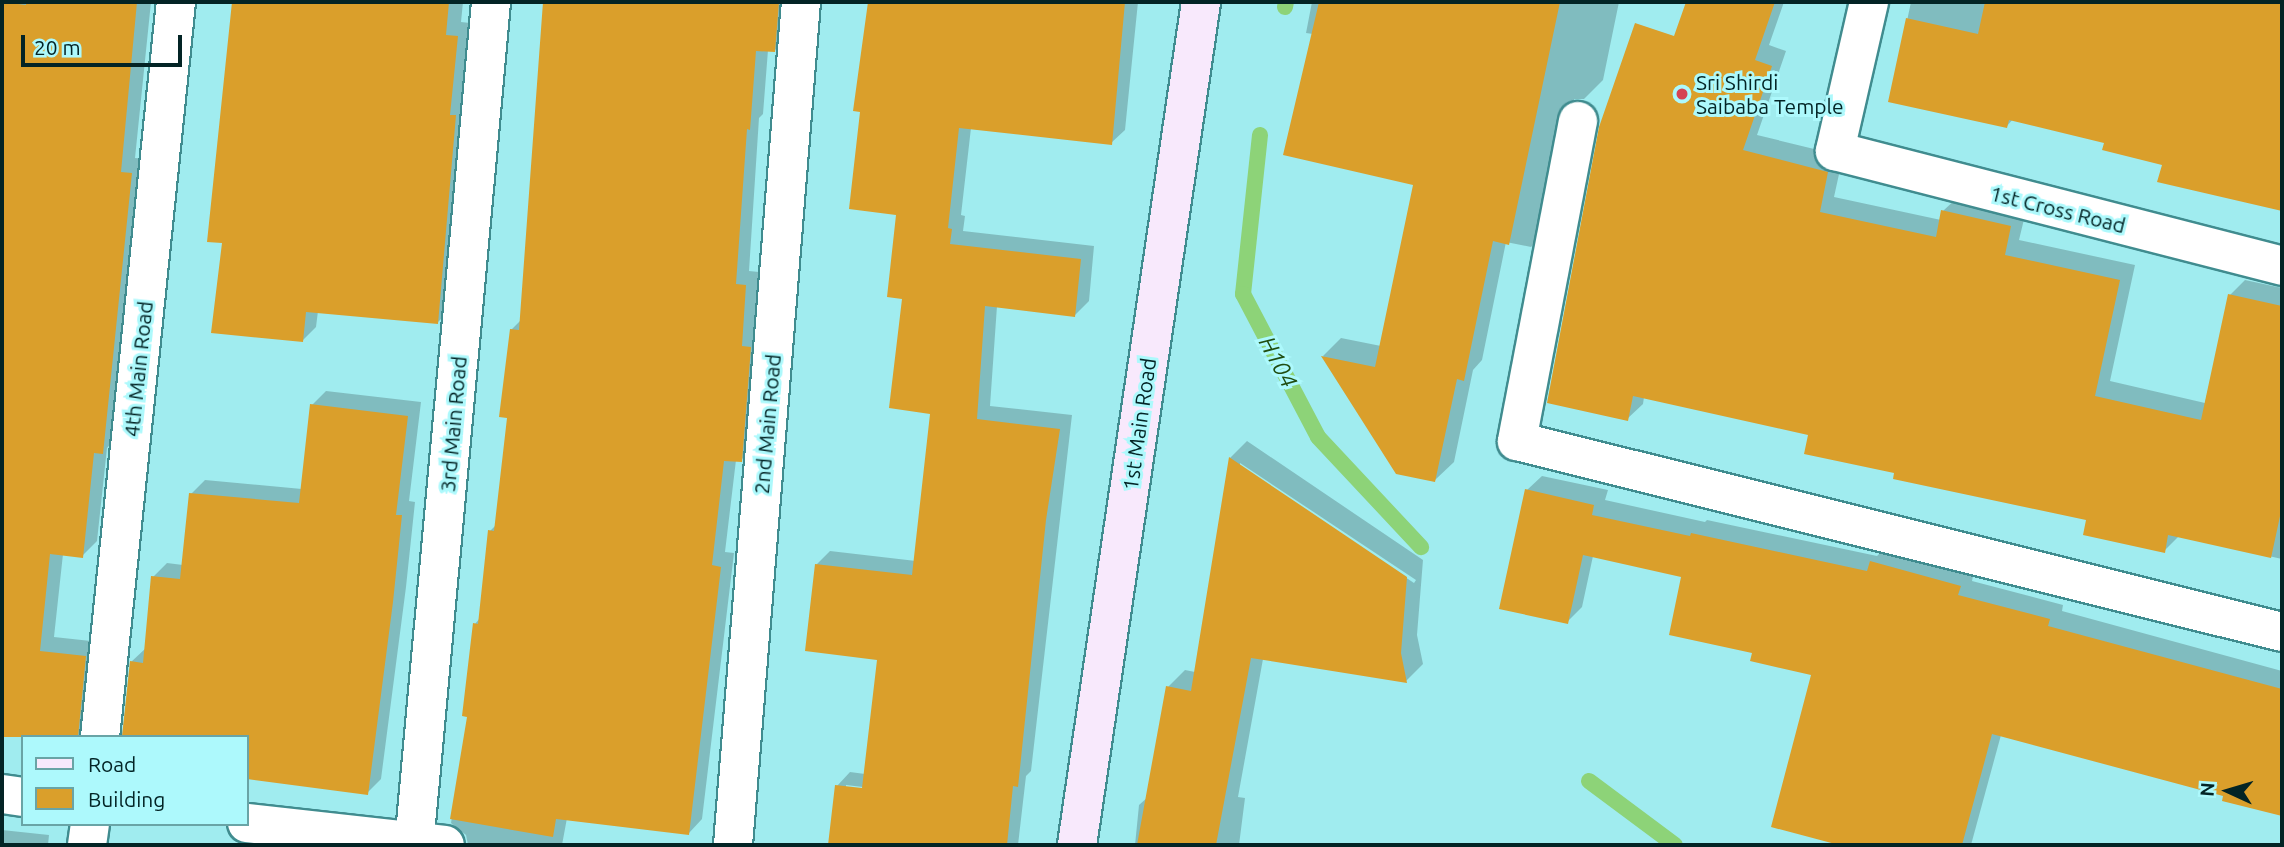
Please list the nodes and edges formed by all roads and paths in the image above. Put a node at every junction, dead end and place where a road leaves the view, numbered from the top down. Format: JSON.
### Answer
{"nodes":[{"id":1,"x":176,"y":2,"type":"edge"},
{"id":2,"x":491,"y":2,"type":"edge"},
{"id":3,"x":801,"y":2,"type":"edge"},
{"id":4,"x":1201,"y":2,"type":"edge"},
{"id":5,"x":1870,"y":2,"type":"edge"},
{"id":6,"x":1578,"y":121,"type":"dead end"},
{"id":7,"x":2282,"y":266,"type":"edge"},
{"id":8,"x":2282,"y":632,"type":"edge"},
{"id":9,"x":100,"y":735,"type":"edge"},
{"id":10,"x":2,"y":794,"type":"edge"},
{"id":11,"x":21,"y":797,"type":"edge"},
{"id":12,"x":248,"y":823,"type":"edge"},
{"id":13,"x":90,"y":826,"type":"edge"},
{"id":14,"x":424,"y":844,"type":"edge"},
{"id":15,"x":87,"y":845,"type":"edge"},
{"id":16,"x":733,"y":845,"type":"edge"},
{"id":17,"x":1077,"y":845,"type":"edge"}],
"edges":[{"from":1,"to":9,"type":"street","name":"4th Main Road"},
{"from":2,"to":14,"type":"street","name":"3rd Main Road"},
{"from":3,"to":16,"type":"street","name":"2nd Main Road"},
{"from":4,"to":17,"type":"street","name":"1st Main Road"},
{"from":5,"to":7,"type":"street","name":"1st Cross Road"},
{"from":6,"to":8,"type":"street"},
{"from":10,"to":11,"type":"street"},
{"from":12,"to":14,"type":"street"},
{"from":13,"to":15,"type":"street"}]}
